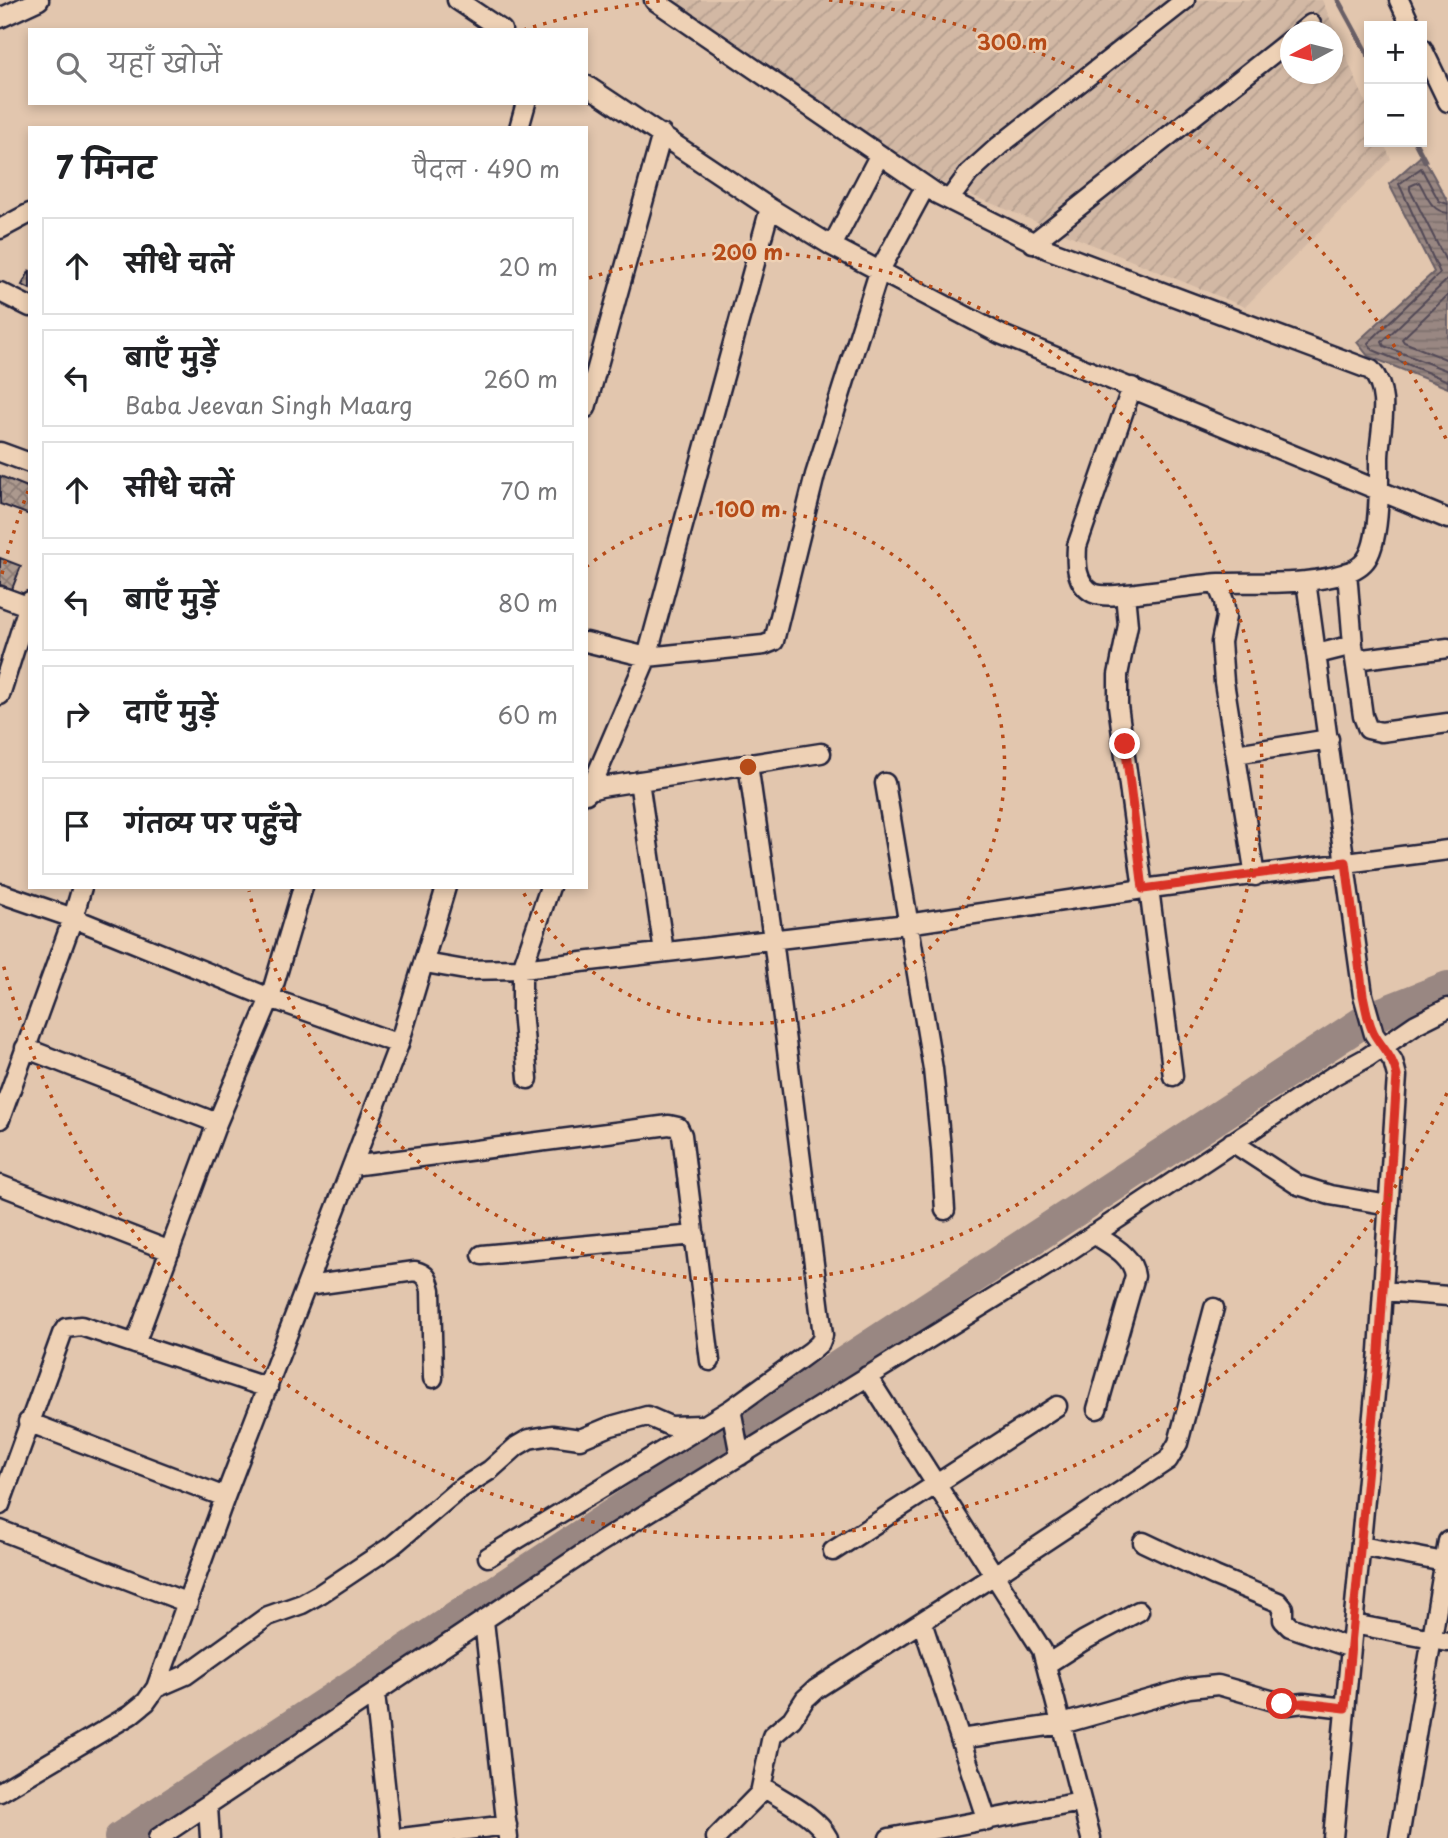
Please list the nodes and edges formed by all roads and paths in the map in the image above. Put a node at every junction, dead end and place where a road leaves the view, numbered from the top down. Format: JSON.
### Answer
{"nodes":[{"id":1,"x":39,"y":0,"type":"edge"},
{"id":2,"x":457,"y":0,"type":"edge"},
{"id":3,"x":654,"y":0,"type":"edge"},
{"id":4,"x":1185,"y":0,"type":"edge"},
{"id":5,"x":1399,"y":0,"type":"edge"},
{"id":6,"x":0,"y":18,"type":"edge"},
{"id":7,"x":1410,"y":21,"type":"edge"},
{"id":8,"x":499,"y":28,"type":"edge"},
{"id":9,"x":1280,"y":48,"type":"edge"},
{"id":10,"x":1427,"y":58,"type":"edge"},
{"id":11,"x":588,"y":86,"type":"edge"},
{"id":12,"x":1448,"y":102,"type":"edge"},
{"id":13,"x":525,"y":105,"type":"edge"},
{"id":14,"x":520,"y":126,"type":"edge"},
{"id":15,"x":662,"y":134,"type":"junction"},
{"id":16,"x":879,"y":156,"type":"junction"},
{"id":17,"x":925,"y":187,"type":"junction"},
{"id":18,"x":949,"y":200,"type":"junction"},
{"id":19,"x":770,"y":208,"type":"junction"},
{"id":20,"x":28,"y":214,"type":"edge"},
{"id":21,"x":0,"y":229,"type":"edge"},
{"id":22,"x":1033,"y":243,"type":"junction"},
{"id":23,"x":832,"y":246,"type":"junction"},
{"id":24,"x":879,"y":272,"type":"junction"},
{"id":25,"x":0,"y":292,"type":"edge"},
{"id":26,"x":28,"y":306,"type":"edge"},
{"id":27,"x":1132,"y":387,"type":"junction"},
{"id":28,"x":588,"y":401,"type":"edge"},
{"id":29,"x":0,"y":452,"type":"edge"},
{"id":30,"x":28,"y":462,"type":"edge"},
{"id":31,"x":1379,"y":490,"type":"junction"},
{"id":32,"x":1448,"y":519,"type":"edge"},
{"id":33,"x":1347,"y":572,"type":"junction"},
{"id":34,"x":1306,"y":581,"type":"junction"},
{"id":35,"x":1217,"y":583,"type":"junction"},
{"id":36,"x":1125,"y":594,"type":"junction"},
{"id":37,"x":0,"y":596,"type":"edge"},
{"id":38,"x":28,"y":605,"type":"edge"},
{"id":39,"x":28,"y":608,"type":"edge"},
{"id":40,"x":588,"y":642,"type":"edge"},
{"id":41,"x":1448,"y":648,"type":"edge"},
{"id":42,"x":1354,"y":653,"type":"junction"},
{"id":43,"x":1317,"y":654,"type":"junction"},
{"id":44,"x":647,"y":657,"type":"junction"},
{"id":45,"x":0,"y":695,"type":"edge"},
{"id":46,"x":1448,"y":723,"type":"edge"},
{"id":47,"x":1329,"y":740,"type":"junction"},
{"id":48,"x":821,"y":753,"type":"dead end"},
{"id":49,"x":1236,"y":754,"type":"junction"},
{"id":50,"x":748,"y":764,"type":"junction"},
{"id":51,"x":639,"y":781,"type":"junction"},
{"id":52,"x":885,"y":783,"type":"dead end"},
{"id":53,"x":588,"y":792,"type":"edge"},
{"id":54,"x":1448,"y":850,"type":"edge"},
{"id":55,"x":1346,"y":862,"type":"junction"},
{"id":56,"x":1255,"y":876,"type":"junction"},
{"id":57,"x":81,"y":889,"type":"edge"},
{"id":58,"x":302,"y":889,"type":"edge"},
{"id":59,"x":445,"y":889,"type":"edge"},
{"id":60,"x":549,"y":889,"type":"edge"},
{"id":61,"x":1146,"y":889,"type":"junction"},
{"id":62,"x":0,"y":893,"type":"edge"},
{"id":63,"x":73,"y":918,"type":"junction"},
{"id":64,"x":907,"y":924,"type":"junction"},
{"id":65,"x":773,"y":939,"type":"junction"},
{"id":66,"x":664,"y":952,"type":"junction"},
{"id":67,"x":425,"y":963,"type":"junction"},
{"id":68,"x":522,"y":969,"type":"junction"},
{"id":69,"x":270,"y":998,"type":"junction"},
{"id":70,"x":1448,"y":1008,"type":"edge"},
{"id":71,"x":1379,"y":1040,"type":"junction"},
{"id":72,"x":399,"y":1044,"type":"junction"},
{"id":73,"x":25,"y":1048,"type":"junction"},
{"id":74,"x":1173,"y":1076,"type":"dead end"},
{"id":75,"x":528,"y":1079,"type":"dead end"},
{"id":76,"x":0,"y":1119,"type":"edge"},
{"id":77,"x":217,"y":1122,"type":"junction"},
{"id":78,"x":1232,"y":1142,"type":"junction"},
{"id":79,"x":352,"y":1166,"type":"junction"},
{"id":80,"x":0,"y":1185,"type":"edge"},
{"id":81,"x":1389,"y":1205,"type":"junction"},
{"id":82,"x":944,"y":1210,"type":"dead end"},
{"id":83,"x":1094,"y":1234,"type":"junction"},
{"id":84,"x":695,"y":1235,"type":"junction"},
{"id":85,"x":170,"y":1251,"type":"junction"},
{"id":86,"x":482,"y":1255,"type":"dead end"},
{"id":87,"x":307,"y":1286,"type":"junction"},
{"id":88,"x":1383,"y":1291,"type":"junction"},
{"id":89,"x":1448,"y":1296,"type":"edge"},
{"id":90,"x":1214,"y":1308,"type":"dead end"},
{"id":91,"x":135,"y":1344,"type":"junction"},
{"id":92,"x":710,"y":1362,"type":"dead end"},
{"id":93,"x":867,"y":1376,"type":"junction"},
{"id":94,"x":433,"y":1378,"type":"dead end"},
{"id":95,"x":268,"y":1388,"type":"junction"},
{"id":96,"x":1057,"y":1406,"type":"dead end"},
{"id":97,"x":1097,"y":1409,"type":"dead end"},
{"id":98,"x":732,"y":1413,"type":"junction"},
{"id":99,"x":28,"y":1422,"type":"junction"},
{"id":100,"x":704,"y":1425,"type":"junction"},
{"id":101,"x":739,"y":1450,"type":"junction"},
{"id":102,"x":935,"y":1483,"type":"junction"},
{"id":103,"x":225,"y":1497,"type":"junction"},
{"id":104,"x":0,"y":1505,"type":"edge"},
{"id":105,"x":0,"y":1530,"type":"edge"},
{"id":106,"x":1143,"y":1542,"type":"dead end"},
{"id":107,"x":1448,"y":1542,"type":"edge"},
{"id":108,"x":1361,"y":1546,"type":"junction"},
{"id":109,"x":833,"y":1550,"type":"dead end"},
{"id":110,"x":488,"y":1557,"type":"dead end"},
{"id":111,"x":1444,"y":1562,"type":"junction"},
{"id":112,"x":993,"y":1576,"type":"junction"},
{"id":113,"x":188,"y":1603,"type":"junction"},
{"id":114,"x":1139,"y":1612,"type":"dead end"},
{"id":115,"x":484,"y":1621,"type":"junction"},
{"id":116,"x":922,"y":1622,"type":"junction"},
{"id":117,"x":1353,"y":1624,"type":"junction"},
{"id":118,"x":1441,"y":1640,"type":"edge"},
{"id":119,"x":1351,"y":1648,"type":"junction"},
{"id":120,"x":1047,"y":1664,"type":"junction"},
{"id":121,"x":156,"y":1688,"type":"junction"},
{"id":122,"x":375,"y":1695,"type":"junction"},
{"id":123,"x":1345,"y":1708,"type":"junction"},
{"id":124,"x":1062,"y":1724,"type":"junction"},
{"id":125,"x":960,"y":1740,"type":"junction"},
{"id":126,"x":763,"y":1787,"type":"junction"},
{"id":127,"x":0,"y":1792,"type":"edge"},
{"id":128,"x":1081,"y":1802,"type":"junction"},
{"id":129,"x":208,"y":1807,"type":"junction"},
{"id":130,"x":987,"y":1821,"type":"junction"},
{"id":131,"x":508,"y":1832,"type":"edge"},
{"id":132,"x":158,"y":1838,"type":"edge"},
{"id":133,"x":210,"y":1838,"type":"edge"},
{"id":134,"x":391,"y":1838,"type":"edge"},
{"id":135,"x":402,"y":1838,"type":"edge"},
{"id":136,"x":716,"y":1838,"type":"edge"},
{"id":137,"x":828,"y":1838,"type":"edge"},
{"id":138,"x":889,"y":1838,"type":"edge"},
{"id":139,"x":1091,"y":1838,"type":"edge"},
{"id":140,"x":1333,"y":1838,"type":"edge"},
{"id":141,"x":1399,"y":1838,"type":"edge"}],
"edges":[{"from":1,"to":6,"type":"street"},
{"from":2,"to":8,"type":"street"},
{"from":3,"to":16,"type":"street"},
{"from":4,"to":18,"type":"street"},
{"from":5,"to":7,"type":"street"},
{"from":9,"to":22,"type":"street"},
{"from":10,"to":12,"type":"street"},
{"from":11,"to":15,"type":"street"},
{"from":13,"to":14,"type":"street"},
{"from":15,"to":19,"type":"street"},
{"from":15,"to":28,"type":"street"},
{"from":16,"to":17,"type":"street"},
{"from":16,"to":23,"type":"street"},
{"from":17,"to":18,"type":"street"},
{"from":17,"to":24,"type":"street"},
{"from":18,"to":22,"type":"street"},
{"from":19,"to":23,"type":"street"},
{"from":19,"to":44,"type":"street"},
{"from":20,"to":21,"type":"street"},
{"from":22,"to":31,"type":"street"},
{"from":23,"to":24,"type":"street"},
{"from":24,"to":27,"type":"street"},
{"from":24,"to":44,"type":"street"},
{"from":25,"to":26,"type":"street"},
{"from":27,"to":31,"type":"street"},
{"from":27,"to":36,"type":"street"},
{"from":29,"to":30,"type":"street"},
{"from":31,"to":32,"type":"street"},
{"from":31,"to":33,"type":"street"},
{"from":33,"to":34,"type":"street"},
{"from":33,"to":42,"type":"street"},
{"from":34,"to":35,"type":"street"},
{"from":34,"to":43,"type":"street"},
{"from":35,"to":36,"type":"street"},
{"from":35,"to":49,"type":"street"},
{"from":36,"to":61,"type":"street"},
{"from":37,"to":38,"type":"street"},
{"from":39,"to":45,"type":"street"},
{"from":40,"to":44,"type":"street"},
{"from":41,"to":42,"type":"street"},
{"from":42,"to":43,"type":"street"},
{"from":42,"to":46,"type":"street"},
{"from":43,"to":47,"type":"street"},
{"from":44,"to":53,"type":"street"},
{"from":47,"to":49,"type":"street"},
{"from":47,"to":55,"type":"street"},
{"from":48,"to":50,"type":"street"},
{"from":49,"to":56,"type":"street"},
{"from":50,"to":51,"type":"street"},
{"from":50,"to":65,"type":"street"},
{"from":51,"to":53,"type":"street"},
{"from":51,"to":66,"type":"street"},
{"from":52,"to":64,"type":"street"},
{"from":54,"to":55,"type":"street"},
{"from":55,"to":56,"type":"street"},
{"from":55,"to":71,"type":"street"},
{"from":56,"to":61,"type":"street"},
{"from":57,"to":63,"type":"street"},
{"from":58,"to":69,"type":"street"},
{"from":59,"to":67,"type":"street"},
{"from":60,"to":68,"type":"street"},
{"from":61,"to":64,"type":"street"},
{"from":61,"to":74,"type":"street"},
{"from":62,"to":63,"type":"street"},
{"from":63,"to":69,"type":"street"},
{"from":63,"to":73,"type":"street"},
{"from":64,"to":65,"type":"street"},
{"from":64,"to":82,"type":"street"},
{"from":65,"to":66,"type":"street"},
{"from":65,"to":98,"type":"street"},
{"from":66,"to":68,"type":"street"},
{"from":67,"to":68,"type":"street"},
{"from":67,"to":72,"type":"street"},
{"from":68,"to":75,"type":"street"},
{"from":69,"to":72,"type":"street"},
{"from":69,"to":77,"type":"street"},
{"from":70,"to":71,"type":"street"},
{"from":71,"to":78,"type":"street"},
{"from":71,"to":81,"type":"street"},
{"from":72,"to":79,"type":"street"},
{"from":73,"to":76,"type":"street"},
{"from":73,"to":77,"type":"street"},
{"from":77,"to":85,"type":"street"},
{"from":78,"to":81,"type":"street"},
{"from":78,"to":83,"type":"street"},
{"from":79,"to":84,"type":"street"},
{"from":79,"to":87,"type":"street"},
{"from":80,"to":85,"type":"street"},
{"from":81,"to":88,"type":"street"},
{"from":83,"to":93,"type":"street"},
{"from":83,"to":97,"type":"street"},
{"from":84,"to":86,"type":"street"},
{"from":84,"to":92,"type":"street"},
{"from":85,"to":91,"type":"street"},
{"from":87,"to":94,"type":"street"},
{"from":87,"to":95,"type":"street"},
{"from":88,"to":89,"type":"street"},
{"from":88,"to":108,"type":"street"},
{"from":90,"to":112,"type":"street"},
{"from":91,"to":95,"type":"street"},
{"from":91,"to":99,"type":"street"},
{"from":93,"to":101,"type":"street"},
{"from":93,"to":102,"type":"street"},
{"from":95,"to":103,"type":"street"},
{"from":96,"to":102,"type":"street"},
{"from":98,"to":100,"type":"street"},
{"from":98,"to":101,"type":"street"},
{"from":99,"to":103,"type":"street"},
{"from":99,"to":104,"type":"street"},
{"from":100,"to":110,"type":"street"},
{"from":100,"to":121,"type":"street"},
{"from":101,"to":115,"type":"street"},
{"from":102,"to":109,"type":"street"},
{"from":102,"to":112,"type":"street"},
{"from":103,"to":113,"type":"street"},
{"from":105,"to":113,"type":"street"},
{"from":106,"to":119,"type":"street"},
{"from":107,"to":111,"type":"street"},
{"from":108,"to":111,"type":"street"},
{"from":108,"to":117,"type":"street"},
{"from":111,"to":118,"type":"street"},
{"from":112,"to":116,"type":"street"},
{"from":112,"to":120,"type":"street"},
{"from":113,"to":121,"type":"street"},
{"from":114,"to":120,"type":"street"},
{"from":115,"to":122,"type":"street"},
{"from":115,"to":131,"type":"street"},
{"from":116,"to":125,"type":"street"},
{"from":116,"to":126,"type":"street"},
{"from":117,"to":118,"type":"street"},
{"from":117,"to":119,"type":"street"},
{"from":118,"to":141,"type":"street"},
{"from":119,"to":123,"type":"street"},
{"from":120,"to":124,"type":"street"},
{"from":121,"to":127,"type":"street"},
{"from":122,"to":129,"type":"street"},
{"from":122,"to":134,"type":"street"},
{"from":123,"to":124,"type":"street"},
{"from":123,"to":140,"type":"street"},
{"from":124,"to":125,"type":"street"},
{"from":124,"to":128,"type":"street"},
{"from":125,"to":130,"type":"street"},
{"from":126,"to":136,"type":"street"},
{"from":126,"to":137,"type":"street"},
{"from":128,"to":130,"type":"street"},
{"from":128,"to":139,"type":"street"},
{"from":129,"to":132,"type":"street"},
{"from":129,"to":133,"type":"street"},
{"from":130,"to":138,"type":"street"},
{"from":131,"to":135,"type":"street"}]}
